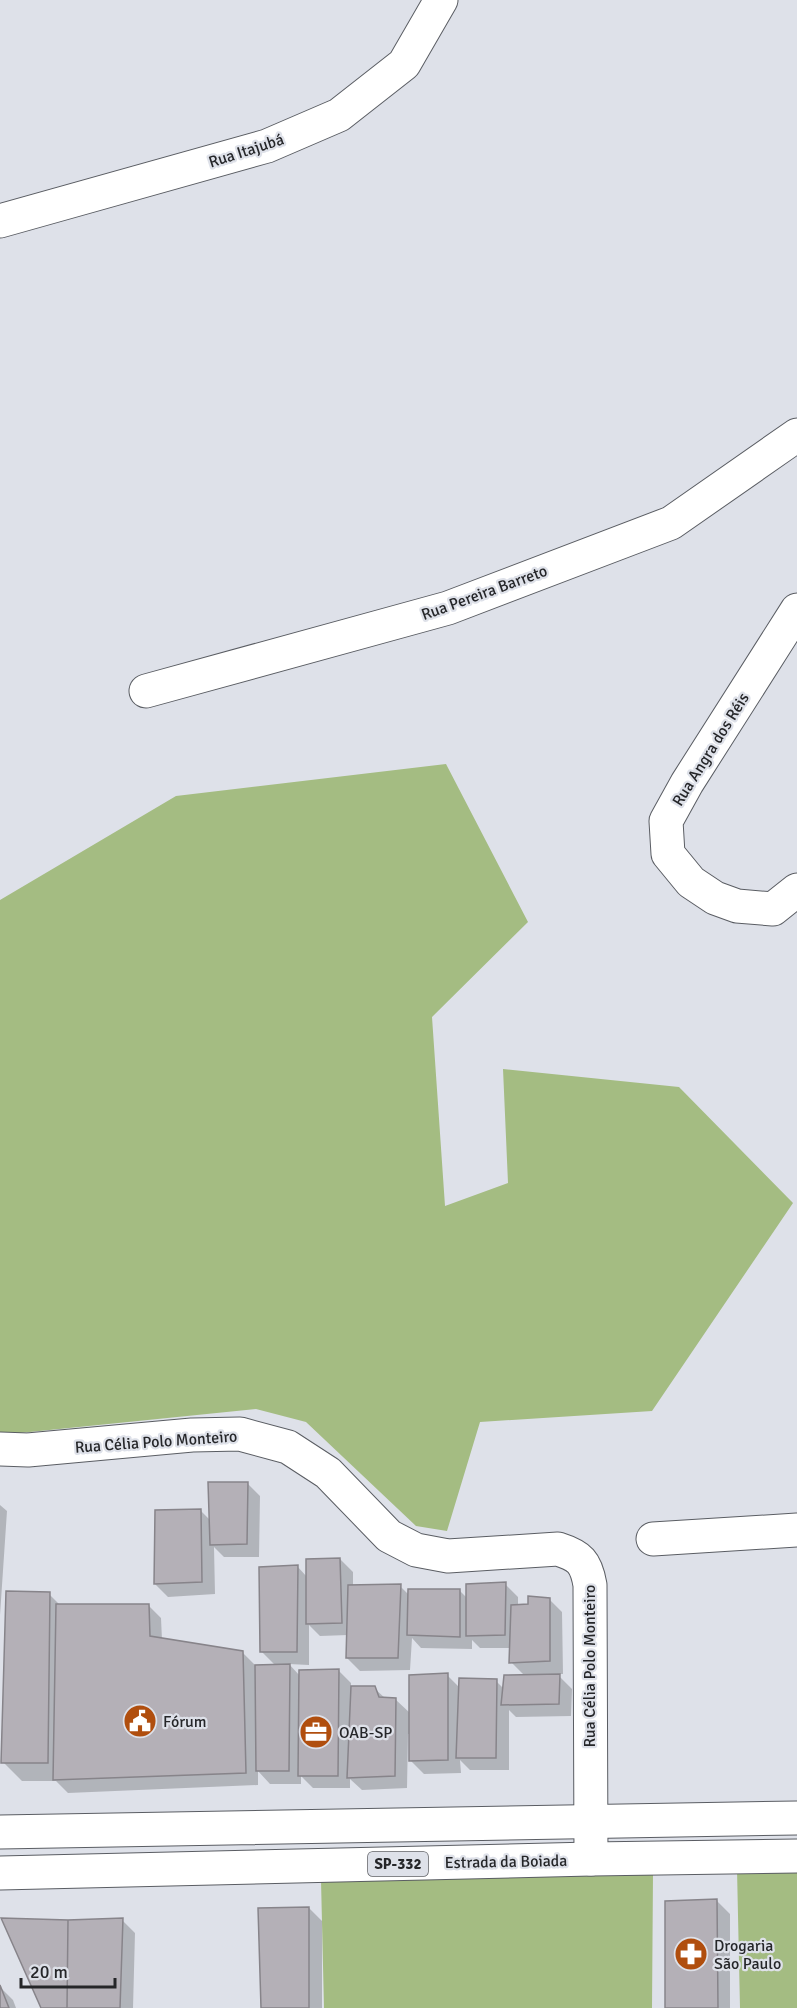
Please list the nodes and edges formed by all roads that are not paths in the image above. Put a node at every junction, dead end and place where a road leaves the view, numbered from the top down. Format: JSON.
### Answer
{"nodes":[{"id":1,"x":441,"y":0,"type":"edge"},
{"id":2,"x":0,"y":221,"type":"edge"},
{"id":3,"x":797,"y":435,"type":"edge"},
{"id":4,"x":797,"y":610,"type":"edge"},
{"id":5,"x":146,"y":691,"type":"dead end"},
{"id":6,"x":797,"y":890,"type":"edge"},
{"id":7,"x":0,"y":1449,"type":"edge"},
{"id":8,"x":797,"y":1530,"type":"edge"},
{"id":9,"x":653,"y":1539,"type":"dead end"},
{"id":10,"x":797,"y":1818,"type":"edge"},
{"id":11,"x":589,"y":1822,"type":"junction"},
{"id":12,"x":0,"y":1832,"type":"edge"},
{"id":13,"x":797,"y":1856,"type":"edge"},
{"id":14,"x":591,"y":1859,"type":"junction"},
{"id":15,"x":0,"y":1873,"type":"edge"}],
"edges":[{"from":1,"to":2,"type":"street","name":"Rua Itajubá"},
{"from":3,"to":5,"type":"street","name":"Rua Pereira Barreto"},
{"from":4,"to":6,"type":"street","name":"Rua Angra dos Réis"},
{"from":7,"to":11,"type":"street","name":"Rua Célia Polo Monteiro"},
{"from":8,"to":9,"type":"street"},
{"from":10,"to":11,"type":"street"},
{"from":11,"to":12,"type":"street"},
{"from":11,"to":14,"type":"street","name":"Rua Célia Polo Monteiro"},
{"from":13,"to":14,"type":"street","name":"Estrada da Boiada","number":"SP-332"},
{"from":14,"to":15,"type":"street","name":"Estrada da Boiada","number":"SP-332"}]}
